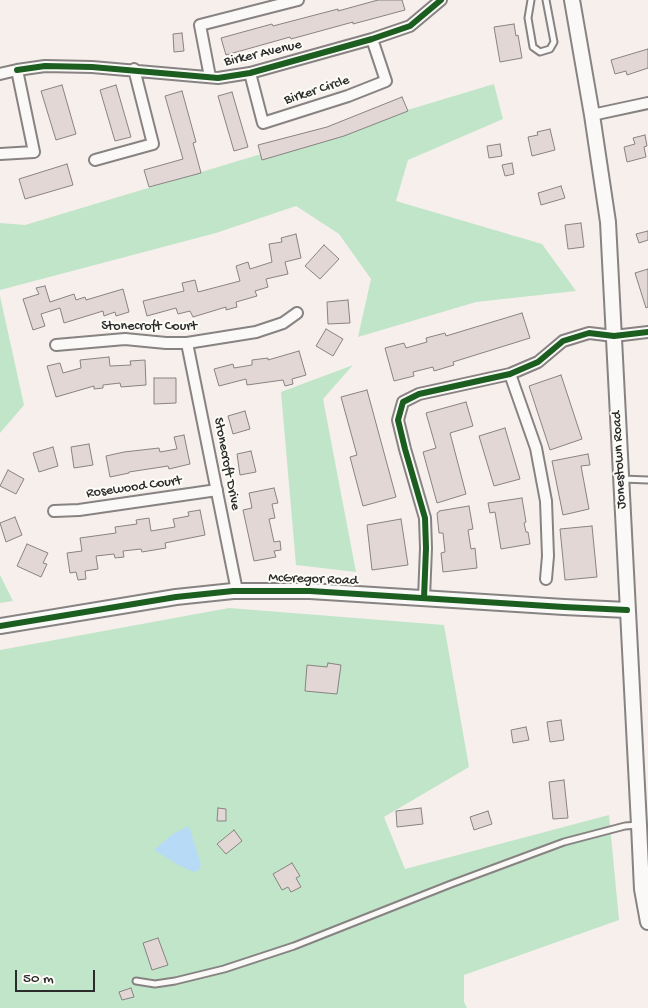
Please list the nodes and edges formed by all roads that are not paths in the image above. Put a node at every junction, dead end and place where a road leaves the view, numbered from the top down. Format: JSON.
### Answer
{"nodes":[{"id":1,"x":298,"y":0,"type":"edge"},
{"id":2,"x":441,"y":0,"type":"edge"},
{"id":3,"x":531,"y":0,"type":"edge"},
{"id":4,"x":546,"y":0,"type":"edge"},
{"id":5,"x":572,"y":0,"type":"edge"},
{"id":6,"x":372,"y":39,"type":"junction"},
{"id":7,"x":17,"y":70,"type":"junction"},
{"id":8,"x":134,"y":70,"type":"junction"},
{"id":9,"x":250,"y":73,"type":"junction"},
{"id":10,"x":0,"y":74,"type":"edge"},
{"id":11,"x":210,"y":77,"type":"junction"},
{"id":12,"x":648,"y":103,"type":"edge"},
{"id":13,"x":592,"y":115,"type":"junction"},
{"id":14,"x":0,"y":154,"type":"edge"},
{"id":15,"x":95,"y":160,"type":"dead end"},
{"id":16,"x":297,"y":312,"type":"dead end"},
{"id":17,"x":648,"y":332,"type":"edge"},
{"id":18,"x":614,"y":336,"type":"junction"},
{"id":19,"x":187,"y":343,"type":"junction"},
{"id":20,"x":56,"y":345,"type":"dead end"},
{"id":21,"x":510,"y":374,"type":"junction"},
{"id":22,"x":621,"y":479,"type":"junction"},
{"id":23,"x":648,"y":480,"type":"edge"},
{"id":24,"x":217,"y":490,"type":"junction"},
{"id":25,"x":54,"y":511,"type":"dead end"},
{"id":26,"x":546,"y":579,"type":"dead end"},
{"id":27,"x":237,"y":591,"type":"junction"},
{"id":28,"x":424,"y":598,"type":"junction"},
{"id":29,"x":627,"y":610,"type":"junction"},
{"id":30,"x":0,"y":626,"type":"edge"},
{"id":31,"x":639,"y":825,"type":"junction"},
{"id":32,"x":648,"y":922,"type":"edge"},
{"id":33,"x":136,"y":981,"type":"dead end"}],
"edges":[{"from":1,"to":11,"type":"street"},
{"from":2,"to":6,"type":"street","name":"Birker Avenue"},
{"from":3,"to":4,"type":"lane"},
{"from":5,"to":13,"type":"main road","name":"Jonestown Road"},
{"from":6,"to":9,"type":"street","name":"Birker Avenue"},
{"from":6,"to":9,"type":"street","name":"Birker Circle"},
{"from":7,"to":8,"type":"street","name":"Birker Avenue"},
{"from":7,"to":10,"type":"street","name":"Birker Avenue"},
{"from":7,"to":14,"type":"street"},
{"from":8,"to":11,"type":"street","name":"Birker Avenue"},
{"from":8,"to":15,"type":"street"},
{"from":9,"to":11,"type":"street","name":"Birker Avenue"},
{"from":12,"to":13,"type":"street"},
{"from":13,"to":18,"type":"main road","name":"Jonestown Road"},
{"from":16,"to":19,"type":"street","name":"Stonecroft Court"},
{"from":17,"to":18,"type":"street"},
{"from":18,"to":21,"type":"street"},
{"from":18,"to":22,"type":"main road","name":"Jonestown Road"},
{"from":19,"to":20,"type":"street","name":"Stonecroft Court"},
{"from":19,"to":24,"type":"street","name":"Stonecroft Drive"},
{"from":21,"to":26,"type":"street"},
{"from":21,"to":28,"type":"street"},
{"from":22,"to":23,"type":"lane"},
{"from":22,"to":29,"type":"main road","name":"Jonestown Road"},
{"from":24,"to":25,"type":"street","name":"Rosewood Court"},
{"from":24,"to":27,"type":"street","name":"Stonecroft Drive"},
{"from":27,"to":28,"type":"main road","name":"McGregor Road"},
{"from":27,"to":30,"type":"main road","name":"McGregor Road"},
{"from":28,"to":29,"type":"main road","name":"McGregor Road"},
{"from":29,"to":31,"type":"main road","name":"Jonestown Road"},
{"from":31,"to":32,"type":"main road","name":"Jonestown Road"},
{"from":31,"to":33,"type":"lane"}]}
